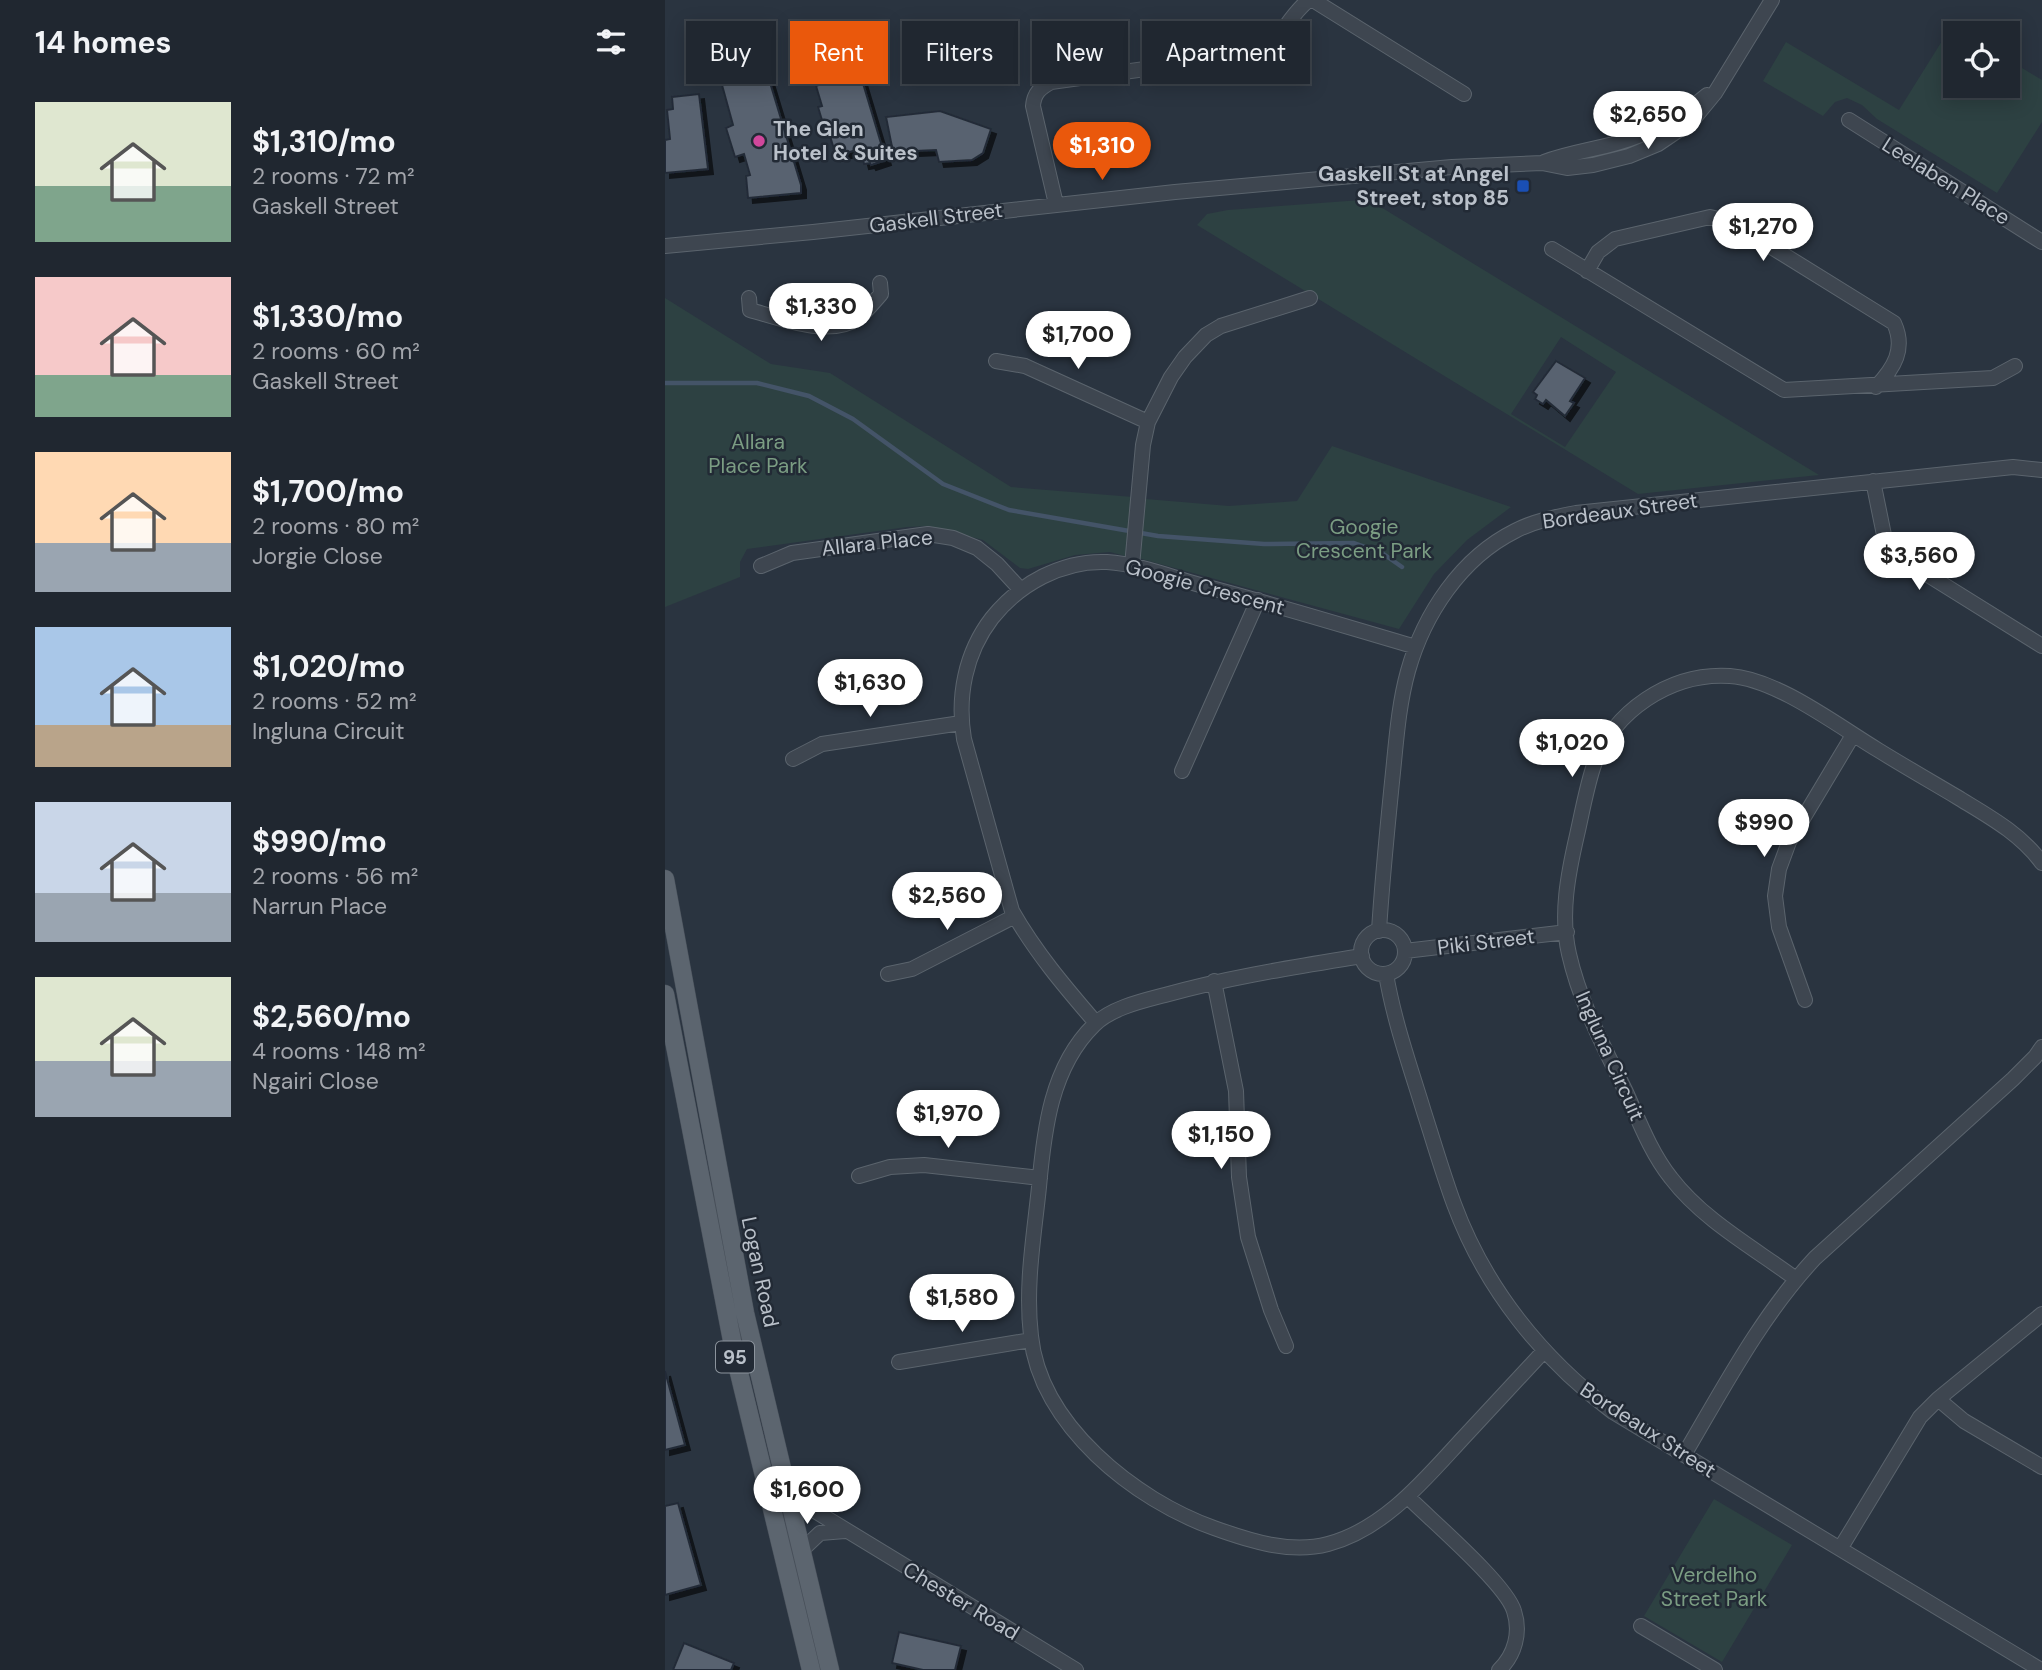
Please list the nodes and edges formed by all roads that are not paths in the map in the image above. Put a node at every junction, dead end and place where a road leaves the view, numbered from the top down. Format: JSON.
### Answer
{"nodes":[{"id":1,"x":1311,"y":0,"type":"edge"},
{"id":2,"x":1772,"y":0,"type":"edge"},
{"id":3,"x":1464,"y":94,"type":"dead end"},
{"id":4,"x":1849,"y":120,"type":"dead end"},
{"id":5,"x":1056,"y":204,"type":"junction"},
{"id":6,"x":2042,"y":242,"type":"edge"},
{"id":7,"x":665,"y":246,"type":"edge"},
{"id":8,"x":1552,"y":249,"type":"dead end"},
{"id":9,"x":1587,"y":271,"type":"junction"},
{"id":10,"x":880,"y":283,"type":"dead end"},
{"id":11,"x":749,"y":298,"type":"dead end"},
{"id":12,"x":1310,"y":298,"type":"dead end"},
{"id":13,"x":996,"y":361,"type":"dead end"},
{"id":14,"x":2015,"y":366,"type":"dead end"},
{"id":15,"x":1876,"y":387,"type":"junction"},
{"id":16,"x":1148,"y":422,"type":"junction"},
{"id":17,"x":2042,"y":470,"type":"edge"},
{"id":18,"x":1873,"y":481,"type":"junction"},
{"id":19,"x":761,"y":565,"type":"dead end"},
{"id":20,"x":1132,"y":566,"type":"junction"},
{"id":21,"x":1020,"y":589,"type":"junction"},
{"id":22,"x":1258,"y":600,"type":"junction"},
{"id":23,"x":2042,"y":646,"type":"edge"},
{"id":24,"x":1416,"y":647,"type":"junction"},
{"id":25,"x":961,"y":723,"type":"junction"},
{"id":26,"x":1853,"y":735,"type":"junction"},
{"id":27,"x":793,"y":759,"type":"dead end"},
{"id":28,"x":1182,"y":771,"type":"dead end"},
{"id":29,"x":2042,"y":863,"type":"edge"},
{"id":30,"x":665,"y":879,"type":"edge"},
{"id":31,"x":1015,"y":916,"type":"junction"},
{"id":32,"x":1379,"y":931,"type":"junction"},
{"id":33,"x":1567,"y":932,"type":"junction"},
{"id":34,"x":1405,"y":951,"type":"junction"},
{"id":35,"x":1361,"y":956,"type":"junction"},
{"id":36,"x":888,"y":974,"type":"dead end"},
{"id":37,"x":1386,"y":974,"type":"junction"},
{"id":38,"x":1214,"y":981,"type":"junction"},
{"id":39,"x":665,"y":994,"type":"edge"},
{"id":40,"x":1805,"y":1000,"type":"dead end"},
{"id":41,"x":1096,"y":1023,"type":"junction"},
{"id":42,"x":2042,"y":1047,"type":"edge"},
{"id":43,"x":859,"y":1176,"type":"dead end"},
{"id":44,"x":1040,"y":1178,"type":"junction"},
{"id":45,"x":1796,"y":1279,"type":"junction"},
{"id":46,"x":2042,"y":1314,"type":"edge"},
{"id":47,"x":1031,"y":1340,"type":"junction"},
{"id":48,"x":1286,"y":1346,"type":"dead end"},
{"id":49,"x":1543,"y":1352,"type":"junction"},
{"id":50,"x":899,"y":1362,"type":"dead end"},
{"id":51,"x":1938,"y":1399,"type":"junction"},
{"id":52,"x":1684,"y":1455,"type":"junction"},
{"id":53,"x":2042,"y":1467,"type":"edge"},
{"id":54,"x":787,"y":1494,"type":"junction"},
{"id":55,"x":1408,"y":1497,"type":"junction"},
{"id":56,"x":845,"y":1531,"type":"junction"},
{"id":57,"x":1840,"y":1549,"type":"junction"},
{"id":58,"x":801,"y":1551,"type":"junction"},
{"id":59,"x":1641,"y":1626,"type":"dead end"},
{"id":60,"x":1710,"y":1669,"type":"edge"},
{"id":61,"x":811,"y":1670,"type":"edge"},
{"id":62,"x":829,"y":1670,"type":"edge"},
{"id":63,"x":1076,"y":1670,"type":"edge"},
{"id":64,"x":1499,"y":1670,"type":"edge"},
{"id":65,"x":2041,"y":1670,"type":"edge"}],
"edges":[{"from":1,"to":3,"type":"street"},
{"from":1,"to":5,"type":"street"},
{"from":2,"to":5,"type":"street","name":"Gaskell Street"},
{"from":4,"to":6,"type":"street","name":"Leelaben Place"},
{"from":5,"to":7,"type":"street","name":"Gaskell Street"},
{"from":8,"to":9,"type":"street"},
{"from":9,"to":15,"type":"street"},
{"from":9,"to":15,"type":"street"},
{"from":10,"to":11,"type":"street"},
{"from":12,"to":16,"type":"street"},
{"from":13,"to":16,"type":"street"},
{"from":14,"to":15,"type":"street"},
{"from":16,"to":20,"type":"street"},
{"from":17,"to":18,"type":"street","name":"Bordeaux Street"},
{"from":18,"to":23,"type":"street"},
{"from":18,"to":24,"type":"street","name":"Bordeaux Street"},
{"from":19,"to":21,"type":"street","name":"Allara Place"},
{"from":20,"to":21,"type":"street","name":"Googie Crescent"},
{"from":20,"to":22,"type":"street","name":"Googie Crescent"},
{"from":21,"to":25,"type":"street","name":"Googie Crescent"},
{"from":22,"to":24,"type":"street","name":"Googie Crescent"},
{"from":22,"to":28,"type":"street"},
{"from":24,"to":32,"type":"street","name":"Bordeaux Street"},
{"from":25,"to":27,"type":"street"},
{"from":25,"to":31,"type":"street","name":"Googie Crescent"},
{"from":26,"to":29,"type":"street","name":"Ingluna Circuit"},
{"from":26,"to":33,"type":"street","name":"Ingluna Circuit"},
{"from":26,"to":40,"type":"street"},
{"from":30,"to":54,"type":"main road","name":"Logan Road","number":"95"},
{"from":31,"to":36,"type":"street"},
{"from":31,"to":41,"type":"street","name":"Googie Crescent"},
{"from":32,"to":34,"type":"street"},
{"from":32,"to":35,"type":"street"},
{"from":33,"to":34,"type":"street","name":"Piki Street"},
{"from":33,"to":45,"type":"street","name":"Ingluna Circuit"},
{"from":34,"to":37,"type":"street"},
{"from":35,"to":37,"type":"street"},
{"from":35,"to":38,"type":"street"},
{"from":37,"to":49,"type":"street","name":"Bordeaux Street"},
{"from":38,"to":41,"type":"street"},
{"from":38,"to":48,"type":"street"},
{"from":39,"to":61,"type":"main road","name":"Logan Road","number":"95"},
{"from":41,"to":44,"type":"street"},
{"from":42,"to":45,"type":"street"},
{"from":43,"to":44,"type":"street"},
{"from":44,"to":47,"type":"street"},
{"from":45,"to":52,"type":"street"},
{"from":46,"to":51,"type":"street"},
{"from":47,"to":50,"type":"street"},
{"from":47,"to":55,"type":"street"},
{"from":49,"to":52,"type":"street","name":"Bordeaux Street"},
{"from":49,"to":55,"type":"street"},
{"from":51,"to":53,"type":"street"},
{"from":51,"to":57,"type":"street"},
{"from":52,"to":57,"type":"street","name":"Bordeaux Street"},
{"from":54,"to":56,"type":"street","name":"Chester Road"},
{"from":54,"to":58,"type":"main road","name":"Logan Road","number":"95"},
{"from":55,"to":64,"type":"street"},
{"from":56,"to":58,"type":"street"},
{"from":56,"to":63,"type":"street","name":"Chester Road"},
{"from":57,"to":65,"type":"street","name":"Bordeaux Street"},
{"from":58,"to":62,"type":"main road","name":"Logan Road","number":"95"},
{"from":59,"to":60,"type":"street"}]}
